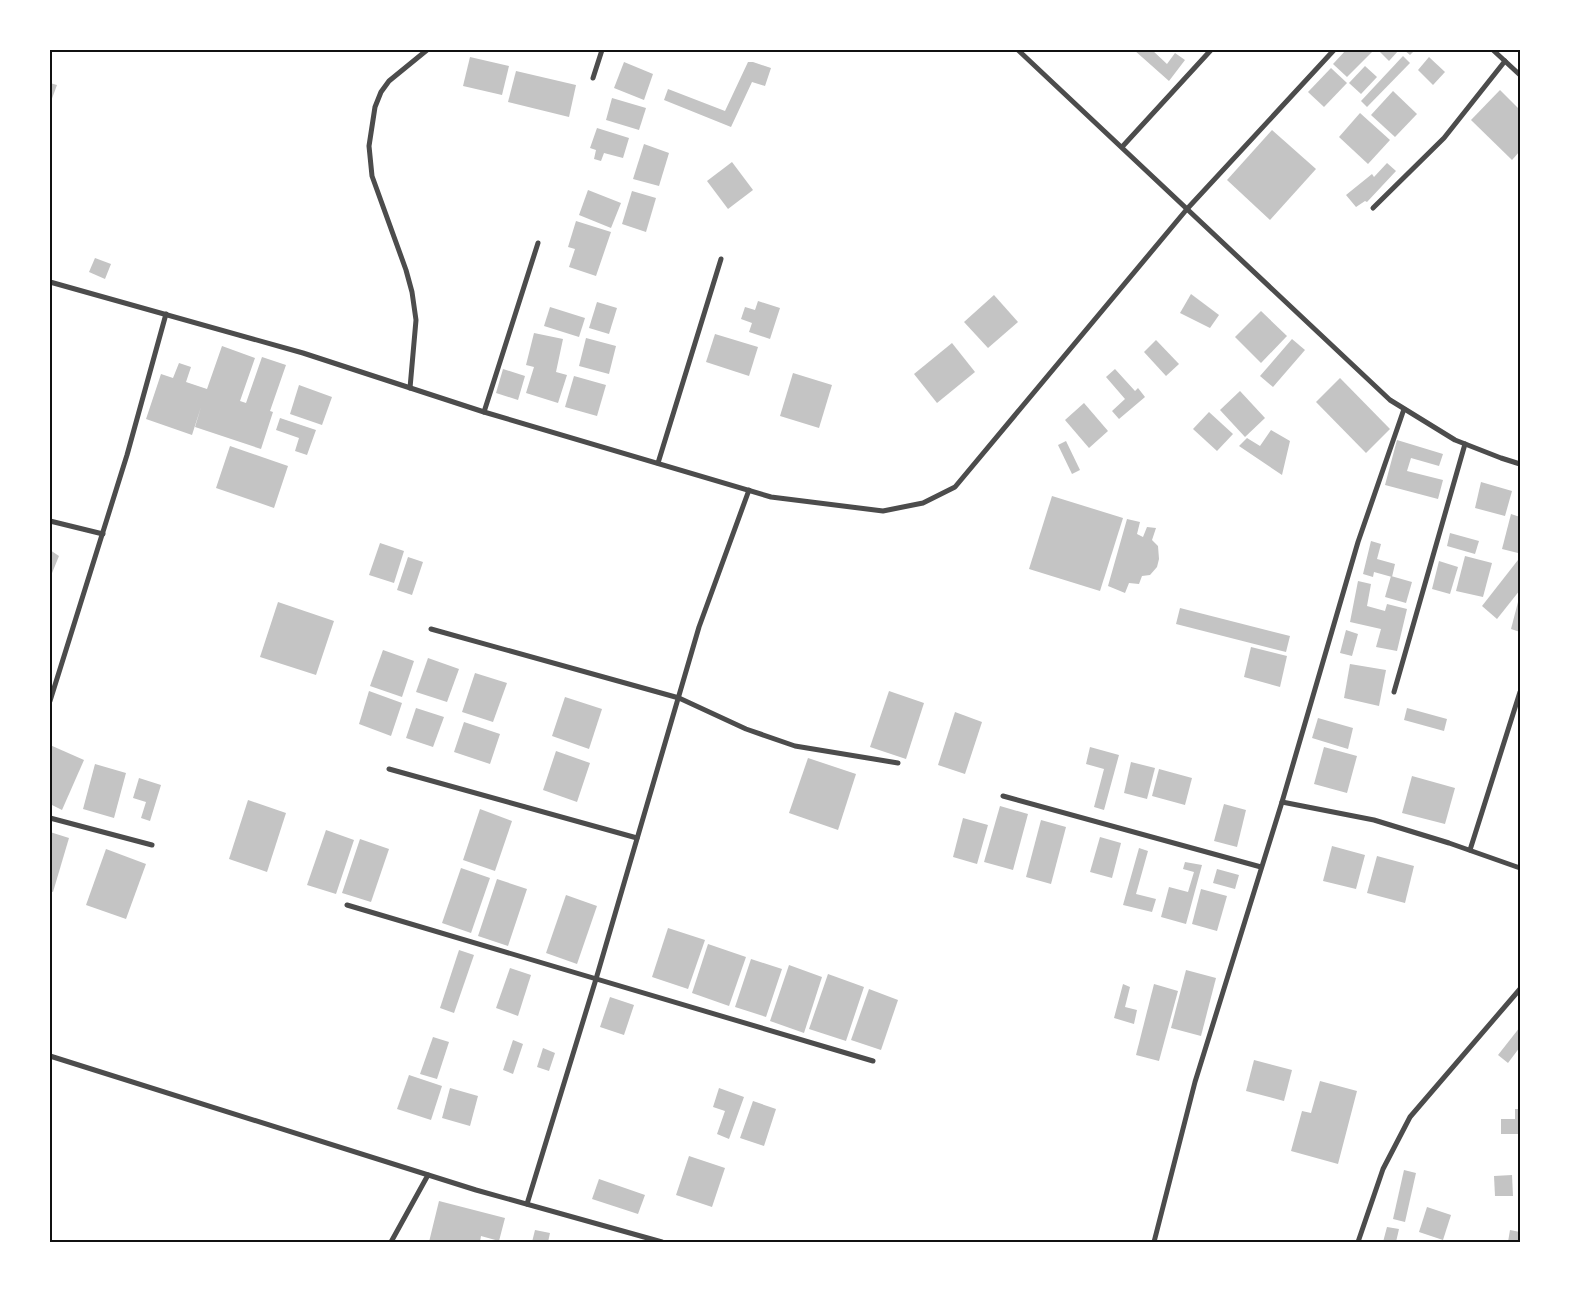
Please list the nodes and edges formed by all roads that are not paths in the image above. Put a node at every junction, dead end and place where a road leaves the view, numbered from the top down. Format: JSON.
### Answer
{"nodes":[{"id":1,"x":427,"y":50,"type":"edge"},
{"id":2,"x":602,"y":50,"type":"edge"},
{"id":3,"x":1018,"y":50,"type":"edge"},
{"id":4,"x":1211,"y":50,"type":"edge"},
{"id":5,"x":1334,"y":50,"type":"edge"},
{"id":6,"x":1494,"y":50,"type":"edge"},
{"id":7,"x":1505,"y":61,"type":"junction"},
{"id":8,"x":1520,"y":75,"type":"edge"},
{"id":9,"x":593,"y":78,"type":"dead end"},
{"id":10,"x":1122,"y":147,"type":"junction"},
{"id":11,"x":1373,"y":208,"type":"dead end"},
{"id":12,"x":1187,"y":209,"type":"junction"},
{"id":13,"x":538,"y":243,"type":"dead end"},
{"id":14,"x":720,"y":259,"type":"dead end"},
{"id":15,"x":50,"y":282,"type":"edge"},
{"id":16,"x":166,"y":314,"type":"junction"},
{"id":17,"x":410,"y":388,"type":"junction"},
{"id":18,"x":1404,"y":409,"type":"junction"},
{"id":19,"x":484,"y":412,"type":"junction"},
{"id":20,"x":1465,"y":444,"type":"junction"},
{"id":21,"x":658,"y":463,"type":"junction"},
{"id":22,"x":1520,"y":464,"type":"edge"},
{"id":23,"x":749,"y":490,"type":"junction"},
{"id":24,"x":50,"y":521,"type":"edge"},
{"id":25,"x":103,"y":534,"type":"junction"},
{"id":26,"x":430,"y":629,"type":"dead end"},
{"id":27,"x":1394,"y":692,"type":"dead end"},
{"id":28,"x":1520,"y":692,"type":"edge"},
{"id":29,"x":679,"y":698,"type":"junction"},
{"id":30,"x":50,"y":701,"type":"edge"},
{"id":31,"x":898,"y":764,"type":"dead end"},
{"id":32,"x":389,"y":769,"type":"dead end"},
{"id":33,"x":1003,"y":796,"type":"dead end"},
{"id":34,"x":1282,"y":802,"type":"junction"},
{"id":35,"x":50,"y":818,"type":"edge"},
{"id":36,"x":638,"y":838,"type":"junction"},
{"id":37,"x":152,"y":845,"type":"dead end"},
{"id":38,"x":1470,"y":850,"type":"junction"},
{"id":39,"x":1262,"y":867,"type":"junction"},
{"id":40,"x":1520,"y":868,"type":"edge"},
{"id":41,"x":347,"y":905,"type":"dead end"},
{"id":42,"x":596,"y":979,"type":"junction"},
{"id":43,"x":1520,"y":989,"type":"edge"},
{"id":44,"x":50,"y":1056,"type":"edge"},
{"id":45,"x":873,"y":1061,"type":"dead end"},
{"id":46,"x":428,"y":1175,"type":"junction"},
{"id":47,"x":527,"y":1204,"type":"junction"},
{"id":48,"x":391,"y":1242,"type":"edge"},
{"id":49,"x":662,"y":1242,"type":"edge"},
{"id":50,"x":1154,"y":1242,"type":"edge"},
{"id":51,"x":1358,"y":1242,"type":"edge"}],
"edges":[{"from":1,"to":17,"type":"street"},
{"from":2,"to":9,"type":"street"},
{"from":3,"to":10,"type":"street"},
{"from":4,"to":10,"type":"street"},
{"from":5,"to":12,"type":"street"},
{"from":6,"to":7,"type":"street"},
{"from":7,"to":8,"type":"street"},
{"from":7,"to":11,"type":"street"},
{"from":10,"to":12,"type":"street"},
{"from":12,"to":18,"type":"street"},
{"from":12,"to":23,"type":"street"},
{"from":13,"to":19,"type":"street"},
{"from":14,"to":21,"type":"street"},
{"from":15,"to":16,"type":"street"},
{"from":16,"to":17,"type":"street"},
{"from":16,"to":25,"type":"street"},
{"from":17,"to":19,"type":"street"},
{"from":18,"to":20,"type":"street"},
{"from":18,"to":34,"type":"street"},
{"from":19,"to":21,"type":"street"},
{"from":20,"to":22,"type":"street"},
{"from":20,"to":27,"type":"street"},
{"from":21,"to":23,"type":"street"},
{"from":23,"to":29,"type":"street"},
{"from":24,"to":25,"type":"street"},
{"from":25,"to":30,"type":"street"},
{"from":26,"to":29,"type":"street"},
{"from":28,"to":38,"type":"street"},
{"from":29,"to":31,"type":"street"},
{"from":29,"to":36,"type":"street"},
{"from":32,"to":36,"type":"street"},
{"from":33,"to":39,"type":"street"},
{"from":34,"to":38,"type":"street"},
{"from":34,"to":39,"type":"street"},
{"from":35,"to":37,"type":"street"},
{"from":36,"to":42,"type":"street"},
{"from":38,"to":40,"type":"street"},
{"from":39,"to":50,"type":"street"},
{"from":41,"to":42,"type":"street"},
{"from":42,"to":45,"type":"street"},
{"from":42,"to":47,"type":"street"},
{"from":43,"to":51,"type":"street"},
{"from":44,"to":46,"type":"street"},
{"from":46,"to":47,"type":"street"},
{"from":46,"to":48,"type":"street"},
{"from":47,"to":49,"type":"street"}]}
